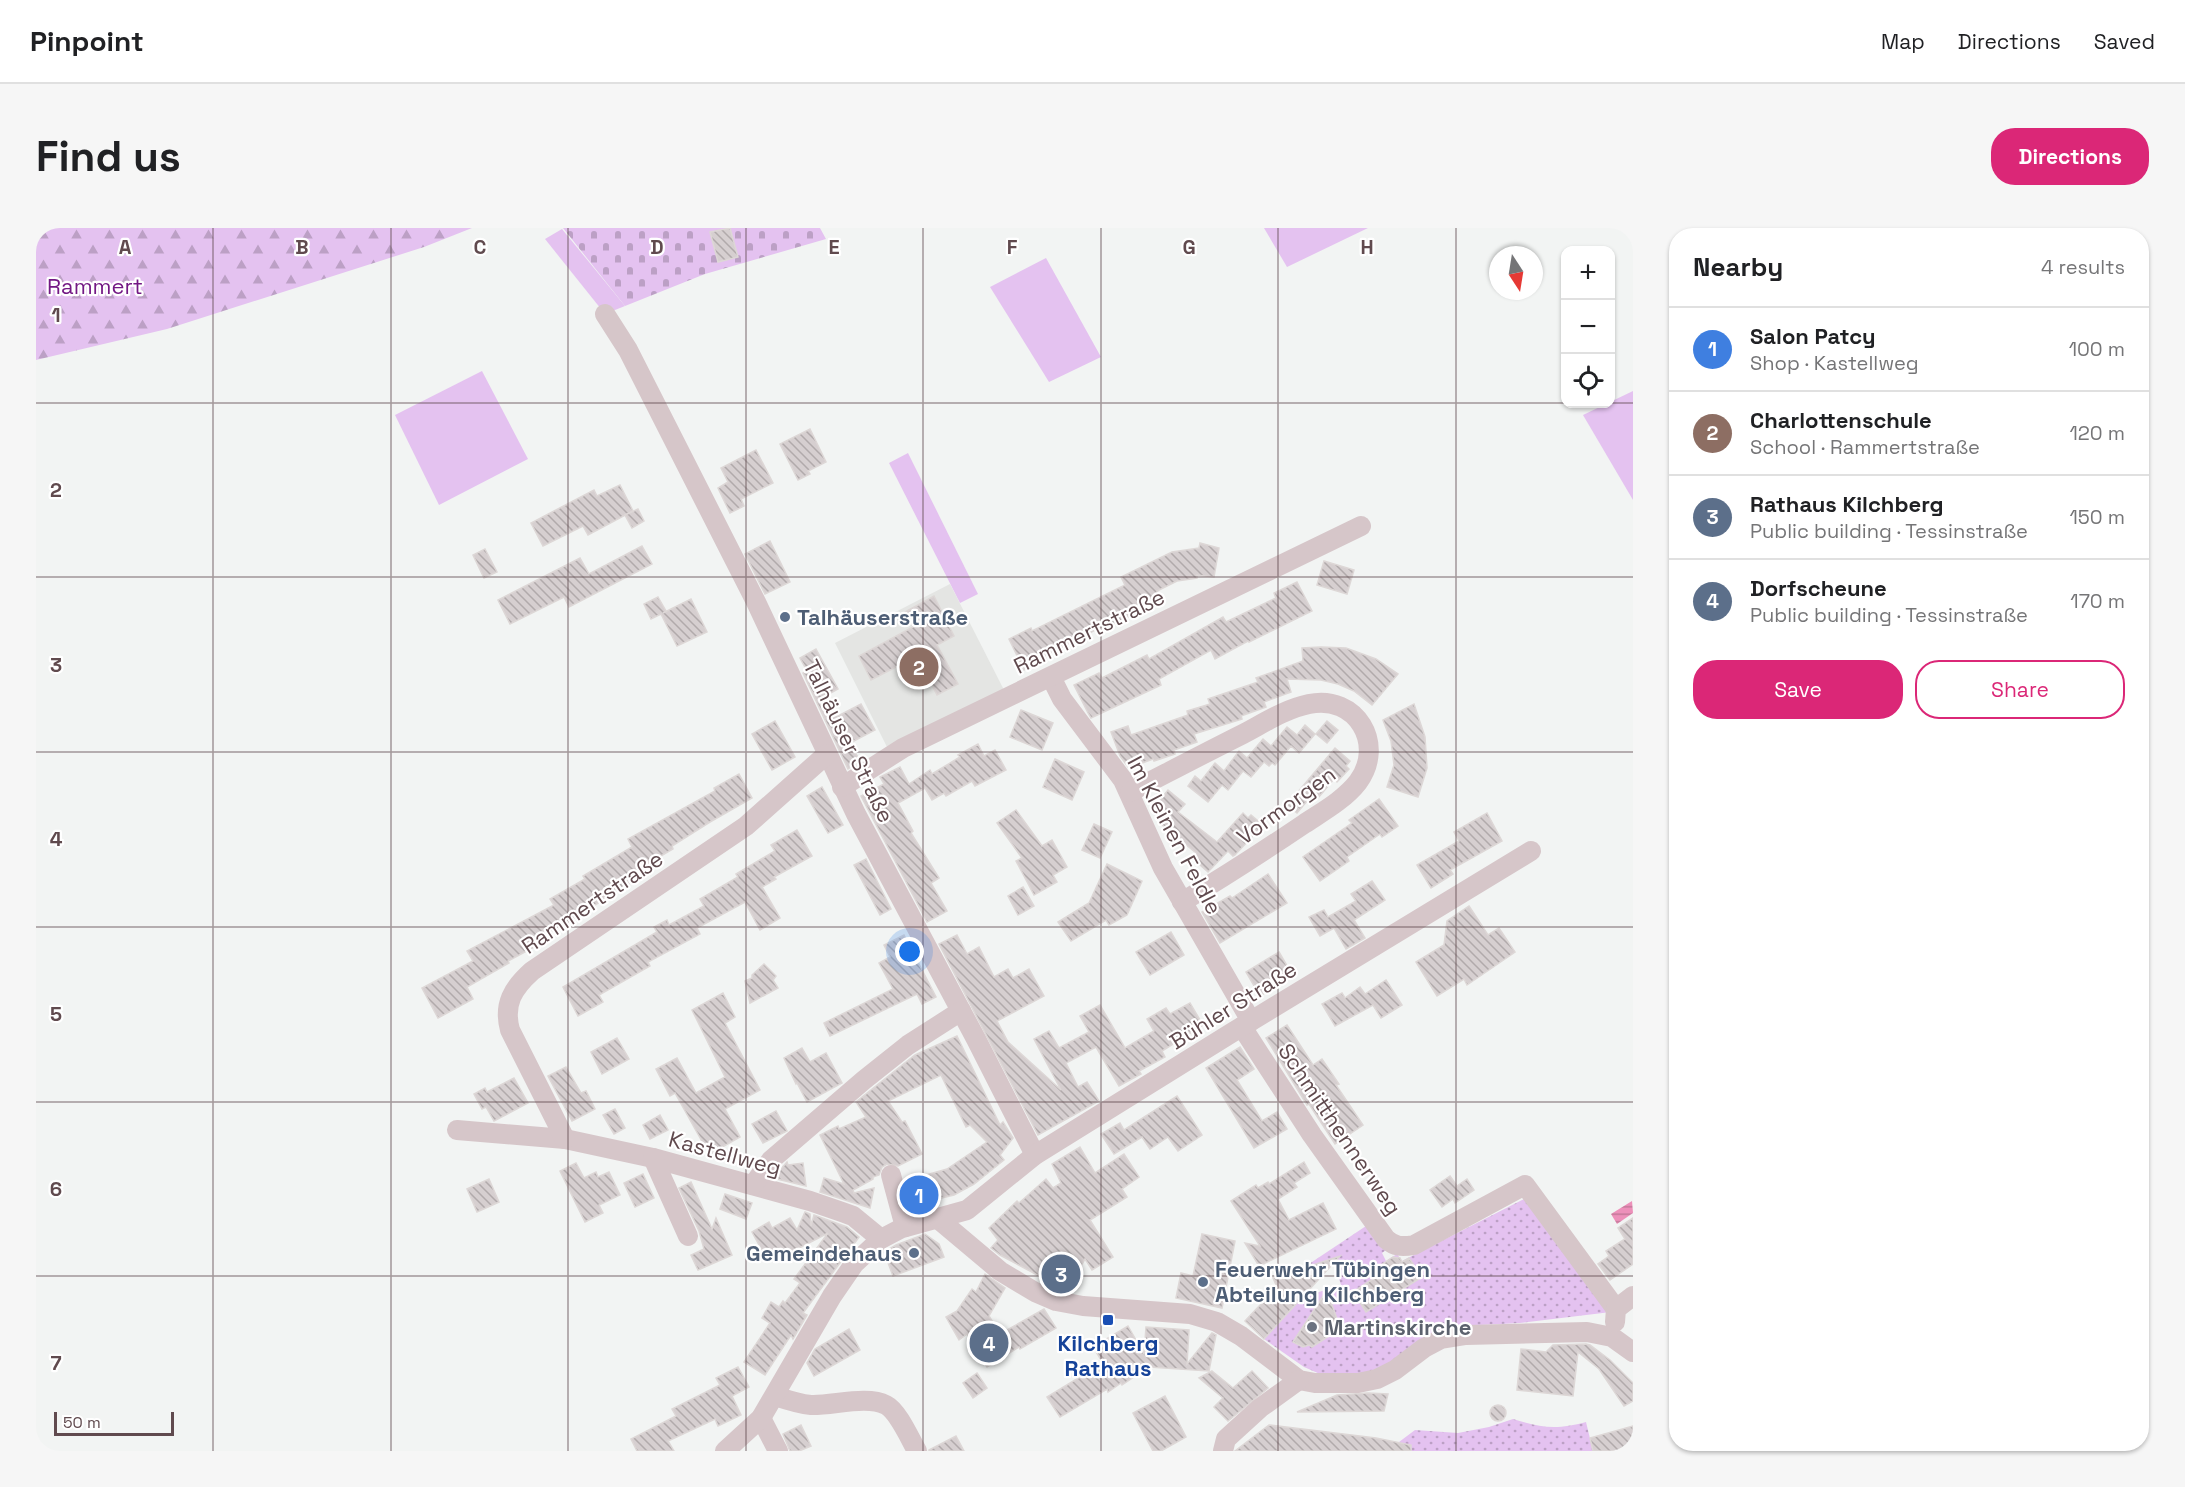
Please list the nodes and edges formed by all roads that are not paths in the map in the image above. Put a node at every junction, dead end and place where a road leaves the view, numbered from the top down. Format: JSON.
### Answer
{"nodes":[{"id":1,"x":605,"y":314,"type":"dead end"},
{"id":2,"x":1361,"y":526,"type":"dead end"},
{"id":3,"x":1051,"y":676,"type":"junction"},
{"id":4,"x":827,"y":754,"type":"junction"},
{"id":5,"x":842,"y":787,"type":"junction"},
{"id":6,"x":1130,"y":792,"type":"junction"},
{"id":7,"x":1531,"y":852,"type":"dead end"},
{"id":8,"x":1182,"y":902,"type":"junction"},
{"id":9,"x":961,"y":1011,"type":"junction"},
{"id":10,"x":1246,"y":1024,"type":"junction"},
{"id":11,"x":457,"y":1130,"type":"dead end"},
{"id":12,"x":565,"y":1139,"type":"junction"},
{"id":13,"x":1035,"y":1155,"type":"junction"},
{"id":14,"x":653,"y":1158,"type":"junction"},
{"id":15,"x":891,"y":1175,"type":"dead end"},
{"id":16,"x":753,"y":1185,"type":"junction"},
{"id":17,"x":967,"y":1210,"type":"junction"},
{"id":18,"x":937,"y":1218,"type":"junction"},
{"id":19,"x":905,"y":1227,"type":"junction"},
{"id":20,"x":688,"y":1236,"type":"dead end"},
{"id":21,"x":881,"y":1239,"type":"junction"},
{"id":22,"x":973,"y":1247,"type":"junction"},
{"id":23,"x":1633,"y":1296,"type":"edge"},
{"id":24,"x":1616,"y":1310,"type":"junction"},
{"id":25,"x":1612,"y":1337,"type":"junction"},
{"id":26,"x":1633,"y":1352,"type":"edge"},
{"id":27,"x":1299,"y":1380,"type":"junction"},
{"id":28,"x":775,"y":1396,"type":"junction"},
{"id":29,"x":761,"y":1418,"type":"junction"},
{"id":30,"x":725,"y":1451,"type":"edge"},
{"id":31,"x":778,"y":1451,"type":"edge"},
{"id":32,"x":917,"y":1451,"type":"edge"},
{"id":33,"x":1223,"y":1451,"type":"edge"}],
"edges":[{"from":1,"to":4,"type":"street","name":"Talhäuser Straße"},
{"from":2,"to":3,"type":"street","name":"Rammertstraße"},
{"from":3,"to":5,"type":"street","name":"Rammertstraße"},
{"from":3,"to":6,"type":"street","name":"Im Kleinen Feldle"},
{"from":4,"to":5,"type":"street","name":"Talhäuser Straße"},
{"from":4,"to":12,"type":"street","name":"Rammertstraße"},
{"from":5,"to":9,"type":"street","name":"Talhäuser Straße"},
{"from":6,"to":8,"type":"street","name":"Im Kleinen Feldle"},
{"from":6,"to":8,"type":"street","name":"Vormorgen"},
{"from":7,"to":10,"type":"street","name":"Bühler Straße"},
{"from":8,"to":10,"type":"street","name":"Im Kleinen Feldle"},
{"from":9,"to":13,"type":"street","name":"Talhäuser Straße"},
{"from":9,"to":16,"type":"street"},
{"from":10,"to":13,"type":"street","name":"Bühler Straße"},
{"from":10,"to":24,"type":"street","name":"Schmitthennerweg"},
{"from":11,"to":12,"type":"street","name":"Kastellweg"},
{"from":12,"to":14,"type":"street","name":"Kastellweg"},
{"from":13,"to":17,"type":"street","name":"Bühler Straße"},
{"from":14,"to":16,"type":"street","name":"Kastellweg"},
{"from":14,"to":20,"type":"street"},
{"from":15,"to":19,"type":"street"},
{"from":16,"to":21,"type":"street","name":"Kastellweg"},
{"from":17,"to":18,"type":"street"},
{"from":17,"to":22,"type":"street"},
{"from":18,"to":19,"type":"street"},
{"from":18,"to":22,"type":"street"},
{"from":19,"to":21,"type":"street"},
{"from":21,"to":28,"type":"street"},
{"from":22,"to":27,"type":"street"},
{"from":23,"to":24,"type":"street"},
{"from":24,"to":25,"type":"street"},
{"from":25,"to":26,"type":"street"},
{"from":25,"to":27,"type":"street"},
{"from":27,"to":33,"type":"street"},
{"from":28,"to":29,"type":"street"},
{"from":28,"to":32,"type":"street"},
{"from":29,"to":30,"type":"street"},
{"from":29,"to":31,"type":"street"}]}
